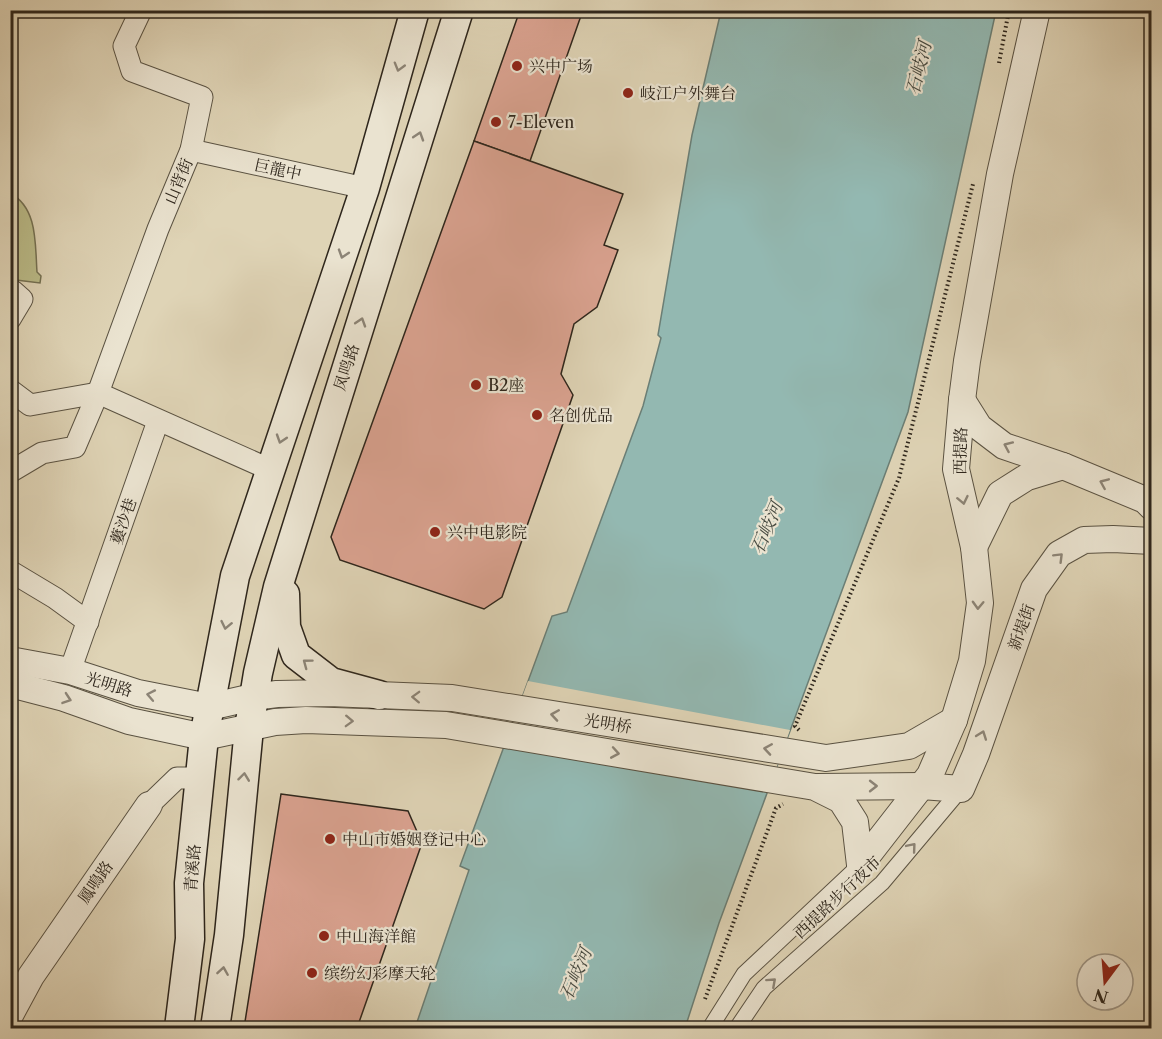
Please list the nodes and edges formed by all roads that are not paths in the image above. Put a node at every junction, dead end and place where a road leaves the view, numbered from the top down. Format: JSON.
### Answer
{"nodes":[{"id":1,"x":141,"y":10,"type":"edge"},
{"id":2,"x":415,"y":10,"type":"edge"},
{"id":3,"x":459,"y":10,"type":"edge"},
{"id":4,"x":1037,"y":10,"type":"edge"},
{"id":5,"x":191,"y":150,"type":"junction"},
{"id":6,"x":365,"y":188,"type":"junction"},
{"id":7,"x":13,"y":291,"type":"dead end"},
{"id":8,"x":10,"y":319,"type":"edge"},
{"id":9,"x":10,"y":390,"type":"edge"},
{"id":10,"x":98,"y":393,"type":"junction"},
{"id":11,"x":962,"y":400,"type":"junction"},
{"id":12,"x":158,"y":421,"type":"junction"},
{"id":13,"x":1063,"y":465,"type":"junction"},
{"id":14,"x":271,"y":470,"type":"junction"},
{"id":15,"x":10,"y":472,"type":"edge"},
{"id":16,"x":1148,"y":503,"type":"edge"},
{"id":17,"x":293,"y":538,"type":"junction"},
{"id":18,"x":1148,"y":541,"type":"edge"},
{"id":19,"x":974,"y":547,"type":"junction"},
{"id":20,"x":10,"y":571,"type":"edge"},
{"id":21,"x":88,"y":622,"type":"junction"},
{"id":22,"x":10,"y":660,"type":"edge"},
{"id":23,"x":70,"y":671,"type":"junction"},
{"id":24,"x":10,"y":684,"type":"edge"},
{"id":25,"x":379,"y":695,"type":"junction"},
{"id":26,"x":254,"y":697,"type":"junction"},
{"id":27,"x":209,"y":707,"type":"junction"},
{"id":28,"x":954,"y":720,"type":"junction"},
{"id":29,"x":249,"y":728,"type":"junction"},
{"id":30,"x":204,"y":736,"type":"junction"},
{"id":31,"x":201,"y":778,"type":"junction"},
{"id":32,"x":922,"y":786,"type":"junction"},
{"id":33,"x":815,"y":787,"type":"junction"},
{"id":34,"x":961,"y":789,"type":"junction"},
{"id":35,"x":149,"y":805,"type":"joint"},
{"id":36,"x":860,"y":865,"type":"junction"},
{"id":37,"x":10,"y":1015,"type":"edge"},
{"id":38,"x":179,"y":1029,"type":"edge"},
{"id":39,"x":214,"y":1029,"type":"edge"},
{"id":40,"x":710,"y":1029,"type":"edge"},
{"id":41,"x":737,"y":1029,"type":"edge"}],
"edges":[{"from":1,"to":5,"type":"street","name":"山背街"},
{"from":2,"to":6,"type":"main road","one_way":true},
{"from":17,"to":3,"type":"main road","name":"凤鸣路","one_way":true},
{"from":4,"to":11,"type":"street","name":"西提路"},
{"from":5,"to":6,"type":"street","name":"巨龍中"},
{"from":5,"to":10,"type":"street","name":"山背街"},
{"from":6,"to":14,"type":"main road","one_way":true},
{"from":7,"to":8,"type":"street"},
{"from":9,"to":10,"type":"street"},
{"from":10,"to":12,"type":"street"},
{"from":10,"to":15,"type":"street","name":"山背街"},
{"from":13,"to":11,"type":"street","one_way":true},
{"from":11,"to":19,"type":"street","name":"西提路","one_way":true},
{"from":12,"to":14,"type":"street"},
{"from":12,"to":21,"type":"street","name":"蔞沙巷"},
{"from":16,"to":13,"type":"street","one_way":true},
{"from":13,"to":19,"type":"street"},
{"from":14,"to":27,"type":"main road","one_way":true},
{"from":16,"to":18,"type":"street"},
{"from":25,"to":17,"type":"main road","one_way":true},
{"from":17,"to":26,"type":"main road","name":"凤鸣路"},
{"from":34,"to":18,"type":"street","name":"新堤街","one_way":true},
{"from":19,"to":28,"type":"street","name":"西提路","one_way":true},
{"from":20,"to":21,"type":"street"},
{"from":21,"to":23,"type":"street","name":"蔞沙巷"},
{"from":22,"to":23,"type":"street","name":"光明路"},
{"from":27,"to":23,"type":"street","name":"光明路","one_way":true},
{"from":24,"to":30,"type":"street","name":"光明路","one_way":true},
{"from":25,"to":26,"type":"street","name":"光明桥"},
{"from":28,"to":25,"type":"street","name":"光明桥","one_way":true},
{"from":26,"to":27,"type":"street","name":"光明桥"},
{"from":26,"to":29,"type":"main road","name":"凤鸣路"},
{"from":27,"to":30,"type":"main road","name":"青溪路"},
{"from":28,"to":32,"type":"street","name":"西提路"},
{"from":29,"to":30,"type":"street","name":"光明桥"},
{"from":29,"to":33,"type":"street","name":"光明桥","one_way":true},
{"from":39,"to":29,"type":"main road","one_way":true},
{"from":30,"to":31,"type":"main road","name":"青溪路"},
{"from":31,"to":35,"type":"street","name":"鳳鳴路"},
{"from":31,"to":38,"type":"main road","name":"青溪路"},
{"from":33,"to":32,"type":"street","one_way":true},
{"from":32,"to":34,"type":"street"},
{"from":32,"to":36,"type":"street","name":"西提路"},
{"from":33,"to":36,"type":"street","name":"光明桥"},
{"from":41,"to":34,"type":"street","name":"西提路步行夜市","one_way":true},
{"from":35,"to":37,"type":"street","name":"鳳鳴路"},
{"from":36,"to":40,"type":"street","name":"西提路步行夜市"}]}
